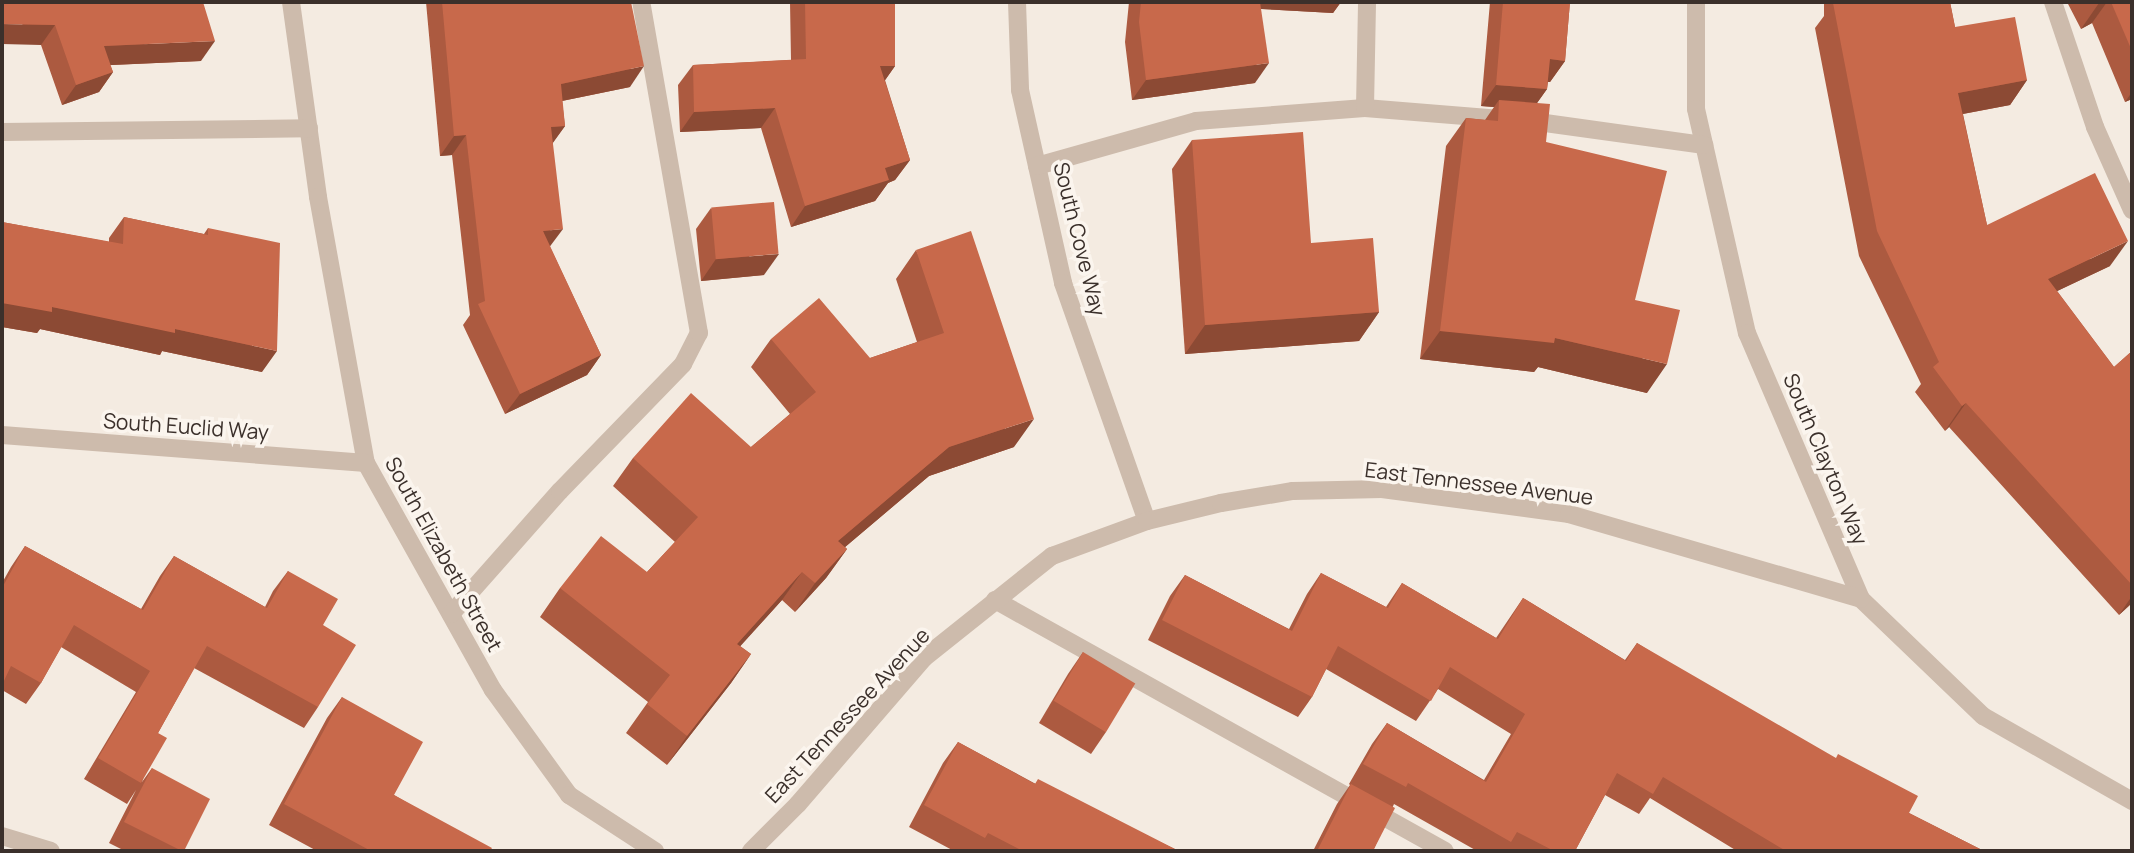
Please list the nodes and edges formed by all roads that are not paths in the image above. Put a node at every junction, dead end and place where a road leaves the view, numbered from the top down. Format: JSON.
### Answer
{"nodes":[{"id":1,"x":291,"y":2,"type":"edge"},
{"id":2,"x":641,"y":2,"type":"edge"},
{"id":3,"x":1017,"y":2,"type":"edge"},
{"id":4,"x":1367,"y":2,"type":"edge"},
{"id":5,"x":1696,"y":2,"type":"edge"},
{"id":6,"x":2053,"y":2,"type":"edge"},
{"id":7,"x":1365,"y":108,"type":"junction"},
{"id":8,"x":309,"y":128,"type":"junction"},
{"id":9,"x":2,"y":132,"type":"edge"},
{"id":10,"x":1704,"y":145,"type":"junction"},
{"id":11,"x":1037,"y":166,"type":"junction"},
{"id":12,"x":2132,"y":210,"type":"edge"},
{"id":13,"x":2,"y":435,"type":"edge"},
{"id":14,"x":366,"y":463,"type":"junction"},
{"id":15,"x":1147,"y":521,"type":"junction"},
{"id":16,"x":1861,"y":599,"type":"junction"},
{"id":17,"x":995,"y":600,"type":"junction"},
{"id":18,"x":450,"y":614,"type":"junction"},
{"id":19,"x":2132,"y":801,"type":"edge"},
{"id":20,"x":2,"y":836,"type":"edge"},
{"id":21,"x":51,"y":851,"type":"edge"},
{"id":22,"x":655,"y":851,"type":"edge"},
{"id":23,"x":751,"y":851,"type":"edge"},
{"id":24,"x":1445,"y":851,"type":"edge"}],
"edges":[{"from":1,"to":8,"type":"street","name":"South Elizabeth Street"},
{"from":2,"to":18,"type":"street"},
{"from":3,"to":11,"type":"street","name":"South Cove Way"},
{"from":4,"to":7,"type":"street"},
{"from":5,"to":10,"type":"street","name":"South Clayton Way"},
{"from":6,"to":12,"type":"street"},
{"from":7,"to":10,"type":"street"},
{"from":7,"to":11,"type":"street"},
{"from":8,"to":9,"type":"street"},
{"from":8,"to":14,"type":"street","name":"South Elizabeth Street"},
{"from":10,"to":16,"type":"street","name":"South Clayton Way"},
{"from":11,"to":15,"type":"street","name":"South Cove Way"},
{"from":13,"to":14,"type":"street","name":"South Euclid Way"},
{"from":14,"to":18,"type":"street","name":"South Elizabeth Street"},
{"from":15,"to":16,"type":"street","name":"East Tennessee Avenue"},
{"from":15,"to":17,"type":"street","name":"East Tennessee Avenue"},
{"from":16,"to":19,"type":"street","name":"South Clayton Way"},
{"from":17,"to":23,"type":"street","name":"East Tennessee Avenue"},
{"from":17,"to":24,"type":"street"},
{"from":18,"to":22,"type":"street","name":"South Elizabeth Street"},
{"from":20,"to":21,"type":"street"}]}
